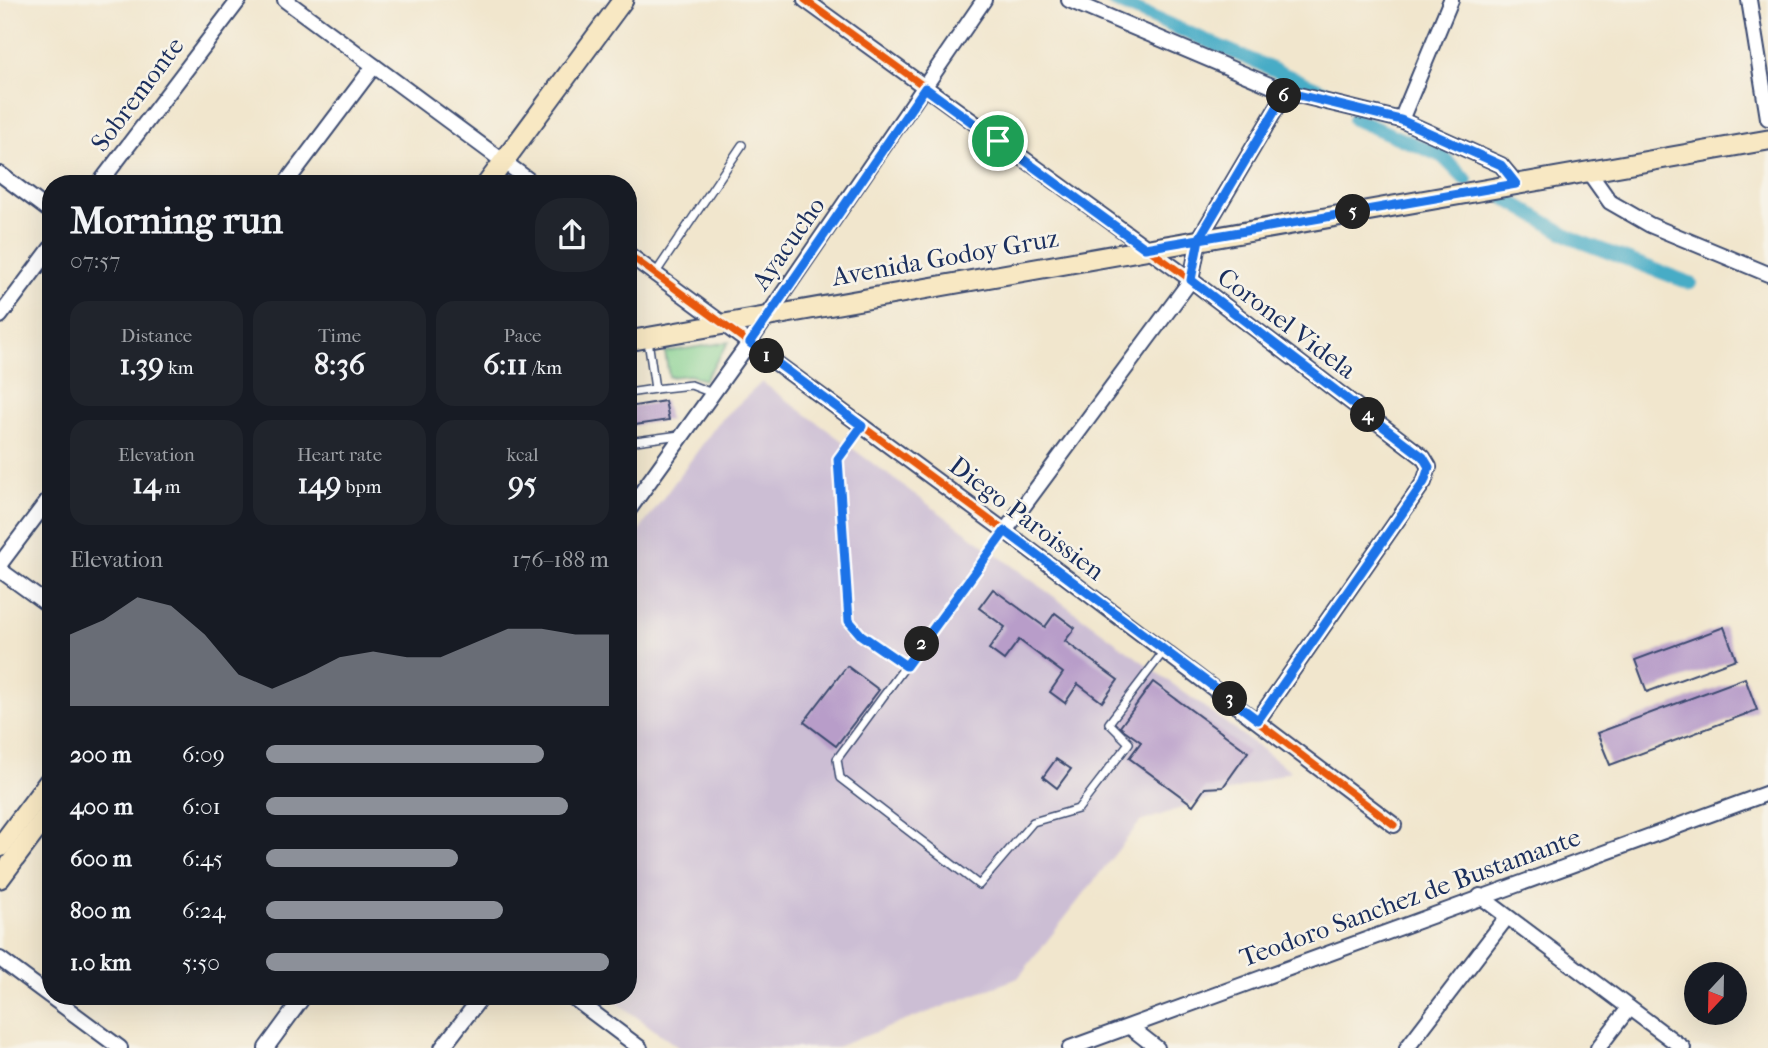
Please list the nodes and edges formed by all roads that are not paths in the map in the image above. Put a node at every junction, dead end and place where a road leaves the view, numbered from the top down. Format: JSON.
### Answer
{"nodes":[{"id":1,"x":239,"y":0,"type":"edge"},
{"id":2,"x":285,"y":0,"type":"edge"},
{"id":3,"x":624,"y":0,"type":"edge"},
{"id":4,"x":805,"y":0,"type":"edge"},
{"id":5,"x":984,"y":0,"type":"edge"},
{"id":6,"x":1069,"y":0,"type":"edge"},
{"id":7,"x":1451,"y":0,"type":"edge"},
{"id":8,"x":1749,"y":0,"type":"edge"},
{"id":9,"x":373,"y":66,"type":"junction"},
{"id":10,"x":925,"y":88,"type":"junction"},
{"id":11,"x":1286,"y":92,"type":"junction"},
{"id":12,"x":1768,"y":118,"type":"edge"},
{"id":13,"x":1401,"y":120,"type":"junction"},
{"id":14,"x":1768,"y":141,"type":"edge"},
{"id":15,"x":742,"y":145,"type":"dead end"},
{"id":16,"x":504,"y":162,"type":"junction"},
{"id":17,"x":1588,"y":171,"type":"junction"},
{"id":18,"x":0,"y":174,"type":"edge"},
{"id":19,"x":106,"y":175,"type":"edge"},
{"id":20,"x":292,"y":175,"type":"edge"},
{"id":21,"x":494,"y":175,"type":"edge"},
{"id":22,"x":522,"y":175,"type":"edge"},
{"id":23,"x":1516,"y":184,"type":"junction"},
{"id":24,"x":42,"y":205,"type":"edge"},
{"id":25,"x":1199,"y":239,"type":"junction"},
{"id":26,"x":1145,"y":248,"type":"junction"},
{"id":27,"x":42,"y":259,"type":"edge"},
{"id":28,"x":637,"y":261,"type":"edge"},
{"id":29,"x":655,"y":274,"type":"junction"},
{"id":30,"x":1768,"y":274,"type":"edge"},
{"id":31,"x":1191,"y":280,"type":"junction"},
{"id":32,"x":769,"y":315,"type":"junction"},
{"id":33,"x":0,"y":316,"type":"edge"},
{"id":34,"x":723,"y":324,"type":"junction"},
{"id":35,"x":638,"y":339,"type":"edge"},
{"id":36,"x":750,"y":343,"type":"junction"},
{"id":37,"x":655,"y":389,"type":"junction"},
{"id":38,"x":637,"y":392,"type":"edge"},
{"id":39,"x":713,"y":393,"type":"junction"},
{"id":40,"x":862,"y":426,"type":"junction"},
{"id":41,"x":683,"y":435,"type":"junction"},
{"id":42,"x":637,"y":441,"type":"edge"},
{"id":43,"x":637,"y":499,"type":"edge"},
{"id":44,"x":42,"y":508,"type":"edge"},
{"id":45,"x":1005,"y":531,"type":"junction"},
{"id":46,"x":0,"y":564,"type":"edge"},
{"id":47,"x":0,"y":570,"type":"edge"},
{"id":48,"x":42,"y":600,"type":"edge"},
{"id":49,"x":1164,"y":650,"type":"junction"},
{"id":50,"x":906,"y":666,"type":"junction"},
{"id":51,"x":1258,"y":720,"type":"junction"},
{"id":52,"x":42,"y":791,"type":"edge"},
{"id":53,"x":1768,"y":793,"type":"edge"},
{"id":54,"x":42,"y":822,"type":"edge"},
{"id":55,"x":1394,"y":825,"type":"dead end"},
{"id":56,"x":0,"y":847,"type":"edge"},
{"id":57,"x":0,"y":878,"type":"edge"},
{"id":58,"x":1480,"y":896,"type":"junction"},
{"id":59,"x":1507,"y":917,"type":"junction"},
{"id":60,"x":0,"y":959,"type":"edge"},
{"id":61,"x":42,"y":990,"type":"edge"},
{"id":62,"x":62,"y":1005,"type":"edge"},
{"id":63,"x":297,"y":1005,"type":"edge"},
{"id":64,"x":475,"y":1005,"type":"edge"},
{"id":65,"x":581,"y":1005,"type":"edge"},
{"id":66,"x":1629,"y":1008,"type":"junction"},
{"id":67,"x":1130,"y":1027,"type":"junction"},
{"id":68,"x":621,"y":1043,"type":"edge"},
{"id":69,"x":120,"y":1048,"type":"edge"},
{"id":70,"x":266,"y":1048,"type":"edge"},
{"id":71,"x":442,"y":1048,"type":"edge"},
{"id":72,"x":640,"y":1048,"type":"edge"},
{"id":73,"x":1070,"y":1048,"type":"edge"},
{"id":74,"x":1157,"y":1048,"type":"edge"},
{"id":75,"x":1407,"y":1048,"type":"edge"},
{"id":76,"x":1598,"y":1048,"type":"edge"},
{"id":77,"x":1683,"y":1048,"type":"edge"}],
"edges":[{"from":1,"to":19,"type":"street","name":"Sobremonte"},
{"from":2,"to":9,"type":"street"},
{"from":3,"to":16,"type":"main road"},
{"from":4,"to":10,"type":"street","name":"Coronel Videla"},
{"from":5,"to":10,"type":"street","name":"Ayacucho"},
{"from":6,"to":11,"type":"street"},
{"from":7,"to":13,"type":"street"},
{"from":8,"to":12,"type":"street"},
{"from":9,"to":16,"type":"street"},
{"from":9,"to":20,"type":"street"},
{"from":10,"to":26,"type":"street","name":"Coronel Videla"},
{"from":10,"to":32,"type":"street","name":"Ayacucho"},
{"from":11,"to":13,"type":"street"},
{"from":11,"to":25,"type":"street"},
{"from":13,"to":23,"type":"street"},
{"from":14,"to":17,"type":"main road","name":"Avenida Godoy Gruz"},
{"from":15,"to":29,"type":"lane"},
{"from":16,"to":21,"type":"main road"},
{"from":16,"to":22,"type":"street"},
{"from":17,"to":23,"type":"main road","name":"Avenida Godoy Gruz"},
{"from":17,"to":30,"type":"street"},
{"from":18,"to":24,"type":"street"},
{"from":23,"to":25,"type":"main road","name":"Avenida Godoy Gruz"},
{"from":25,"to":26,"type":"main road","name":"Avenida Godoy Gruz"},
{"from":25,"to":31,"type":"street"},
{"from":26,"to":31,"type":"street","name":"Coronel Videla"},
{"from":26,"to":32,"type":"main road","name":"Avenida Godoy Gruz"},
{"from":27,"to":33,"type":"street"},
{"from":28,"to":29,"type":"street","name":"Diego Paroissien"},
{"from":29,"to":34,"type":"street","name":"Diego Paroissien"},
{"from":31,"to":45,"type":"street"},
{"from":31,"to":51,"type":"street","name":"Coronel Videla"},
{"from":32,"to":34,"type":"main road","name":"Avenida Godoy Gruz"},
{"from":32,"to":36,"type":"street","name":"Ayacucho"},
{"from":34,"to":35,"type":"main road","name":"Avenida Godoy Gruz"},
{"from":34,"to":36,"type":"street","name":"Diego Paroissien"},
{"from":35,"to":37,"type":"lane"},
{"from":36,"to":39,"type":"street","name":"Ayacucho"},
{"from":36,"to":40,"type":"street","name":"Diego Paroissien"},
{"from":37,"to":38,"type":"lane"},
{"from":37,"to":39,"type":"lane"},
{"from":39,"to":41,"type":"street","name":"Ayacucho"},
{"from":40,"to":45,"type":"street","name":"Diego Paroissien"},
{"from":40,"to":50,"type":"lane"},
{"from":41,"to":42,"type":"lane"},
{"from":41,"to":43,"type":"street","name":"Ayacucho"},
{"from":44,"to":46,"type":"street"},
{"from":45,"to":49,"type":"street","name":"Diego Paroissien"},
{"from":45,"to":50,"type":"lane"},
{"from":47,"to":48,"type":"street"},
{"from":49,"to":50,"type":"lane"},
{"from":49,"to":51,"type":"street","name":"Diego Paroissien"},
{"from":51,"to":55,"type":"street","name":"Diego Paroissien"},
{"from":52,"to":56,"type":"main road"},
{"from":53,"to":58,"type":"street","name":"Teodoro Sanchez de Bustamante"},
{"from":54,"to":57,"type":"main road"},
{"from":58,"to":59,"type":"street"},
{"from":58,"to":67,"type":"street","name":"Teodoro Sanchez de Bustamante"},
{"from":59,"to":66,"type":"street"},
{"from":59,"to":75,"type":"street"},
{"from":60,"to":61,"type":"street"},
{"from":62,"to":69,"type":"street"},
{"from":63,"to":70,"type":"street"},
{"from":64,"to":71,"type":"street"},
{"from":65,"to":68,"type":"street"},
{"from":66,"to":76,"type":"street"},
{"from":66,"to":77,"type":"street"},
{"from":67,"to":73,"type":"street","name":"Teodoro Sanchez de Bustamante"},
{"from":67,"to":74,"type":"street"},
{"from":68,"to":72,"type":"street"}]}
